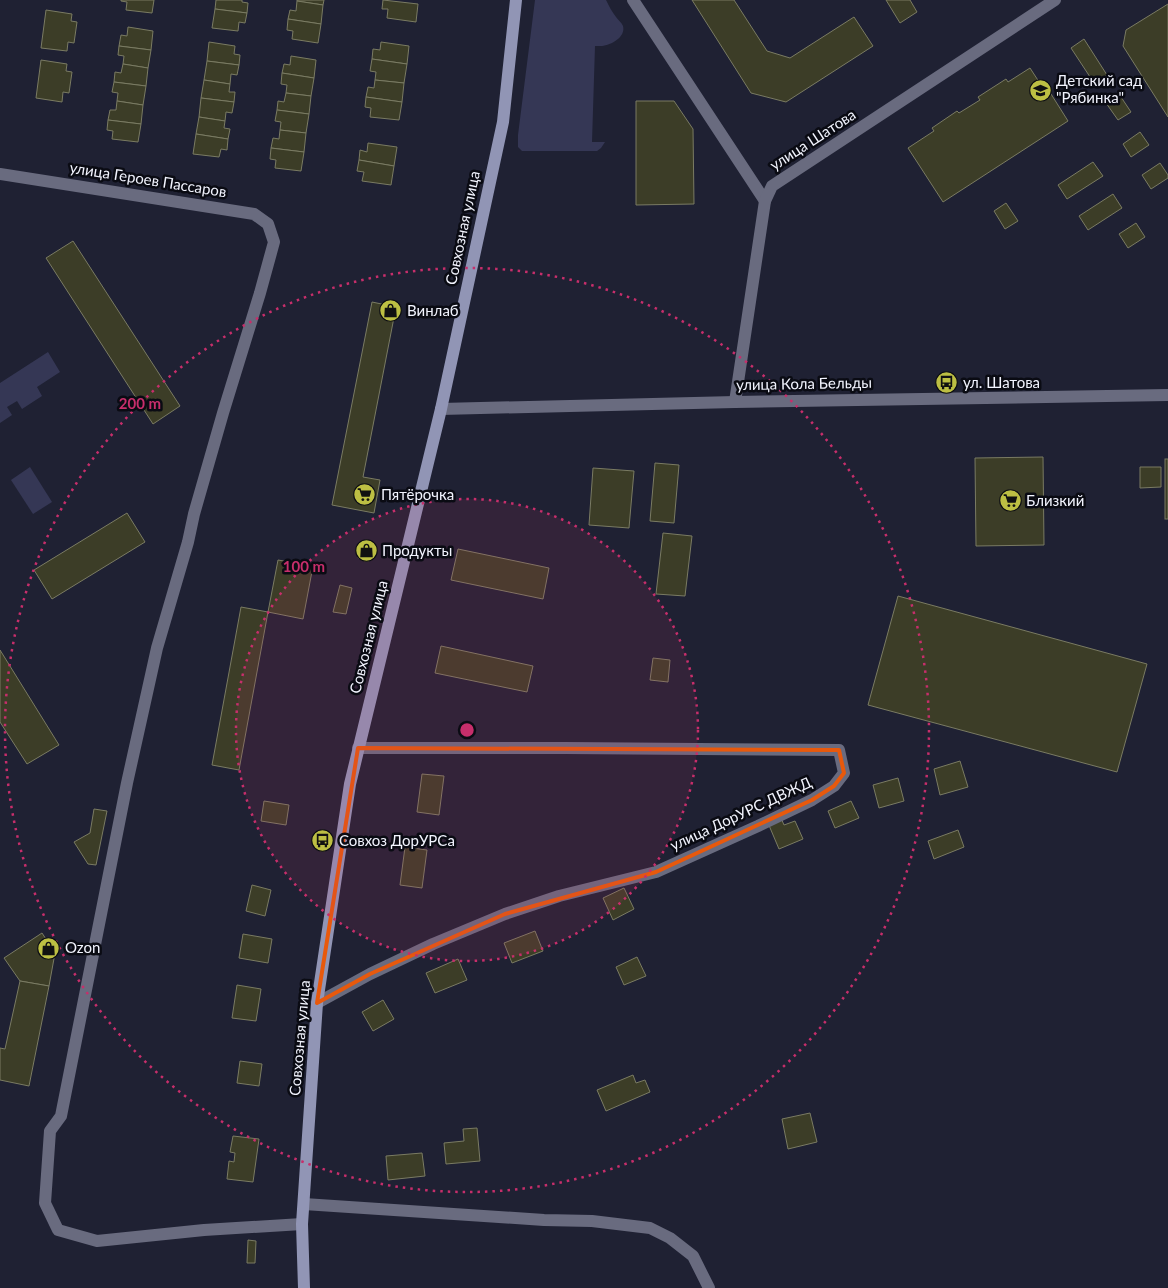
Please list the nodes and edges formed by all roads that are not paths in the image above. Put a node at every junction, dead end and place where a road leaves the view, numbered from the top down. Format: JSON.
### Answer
{"nodes":[{"id":1,"x":516,"y":0,"type":"edge"},
{"id":2,"x":632,"y":0,"type":"edge"},
{"id":3,"x":1054,"y":0,"type":"edge"},
{"id":4,"x":0,"y":174,"type":"edge"},
{"id":5,"x":765,"y":201,"type":"junction"},
{"id":6,"x":1168,"y":395,"type":"edge"},
{"id":7,"x":735,"y":402,"type":"junction"},
{"id":8,"x":441,"y":409,"type":"junction"},
{"id":9,"x":358,"y":748,"type":"junction"},
{"id":10,"x":317,"y":1003,"type":"junction"},
{"id":11,"x":304,"y":1204,"type":"junction"},
{"id":12,"x":302,"y":1224,"type":"junction"},
{"id":13,"x":304,"y":1288,"type":"edge"},
{"id":14,"x":709,"y":1288,"type":"edge"}],
"edges":[{"from":1,"to":8,"type":"main road","name":"Совхозная улица"},
{"from":2,"to":5,"type":"street"},
{"from":3,"to":5,"type":"street","name":"улица Шатова"},
{"from":4,"to":12,"type":"street","name":"улица Героев Пассаров"},
{"from":5,"to":7,"type":"street","name":"улица Шатова"},
{"from":6,"to":7,"type":"street","name":"улица Кола Бельды"},
{"from":7,"to":8,"type":"street","name":"улица Кола Бельды"},
{"from":8,"to":9,"type":"main road","name":"Совхозная улица"},
{"from":9,"to":10,"type":"main road","name":"Совхозная улица"},
{"from":9,"to":10,"type":"street","name":"улица ДорУРС ДВЖД"},
{"from":10,"to":11,"type":"main road","name":"Совхозная улица"},
{"from":11,"to":12,"type":"main road","name":"Совхозная улица"},
{"from":11,"to":14,"type":"street"},
{"from":12,"to":13,"type":"main road","name":"Совхозная улица"}]}
